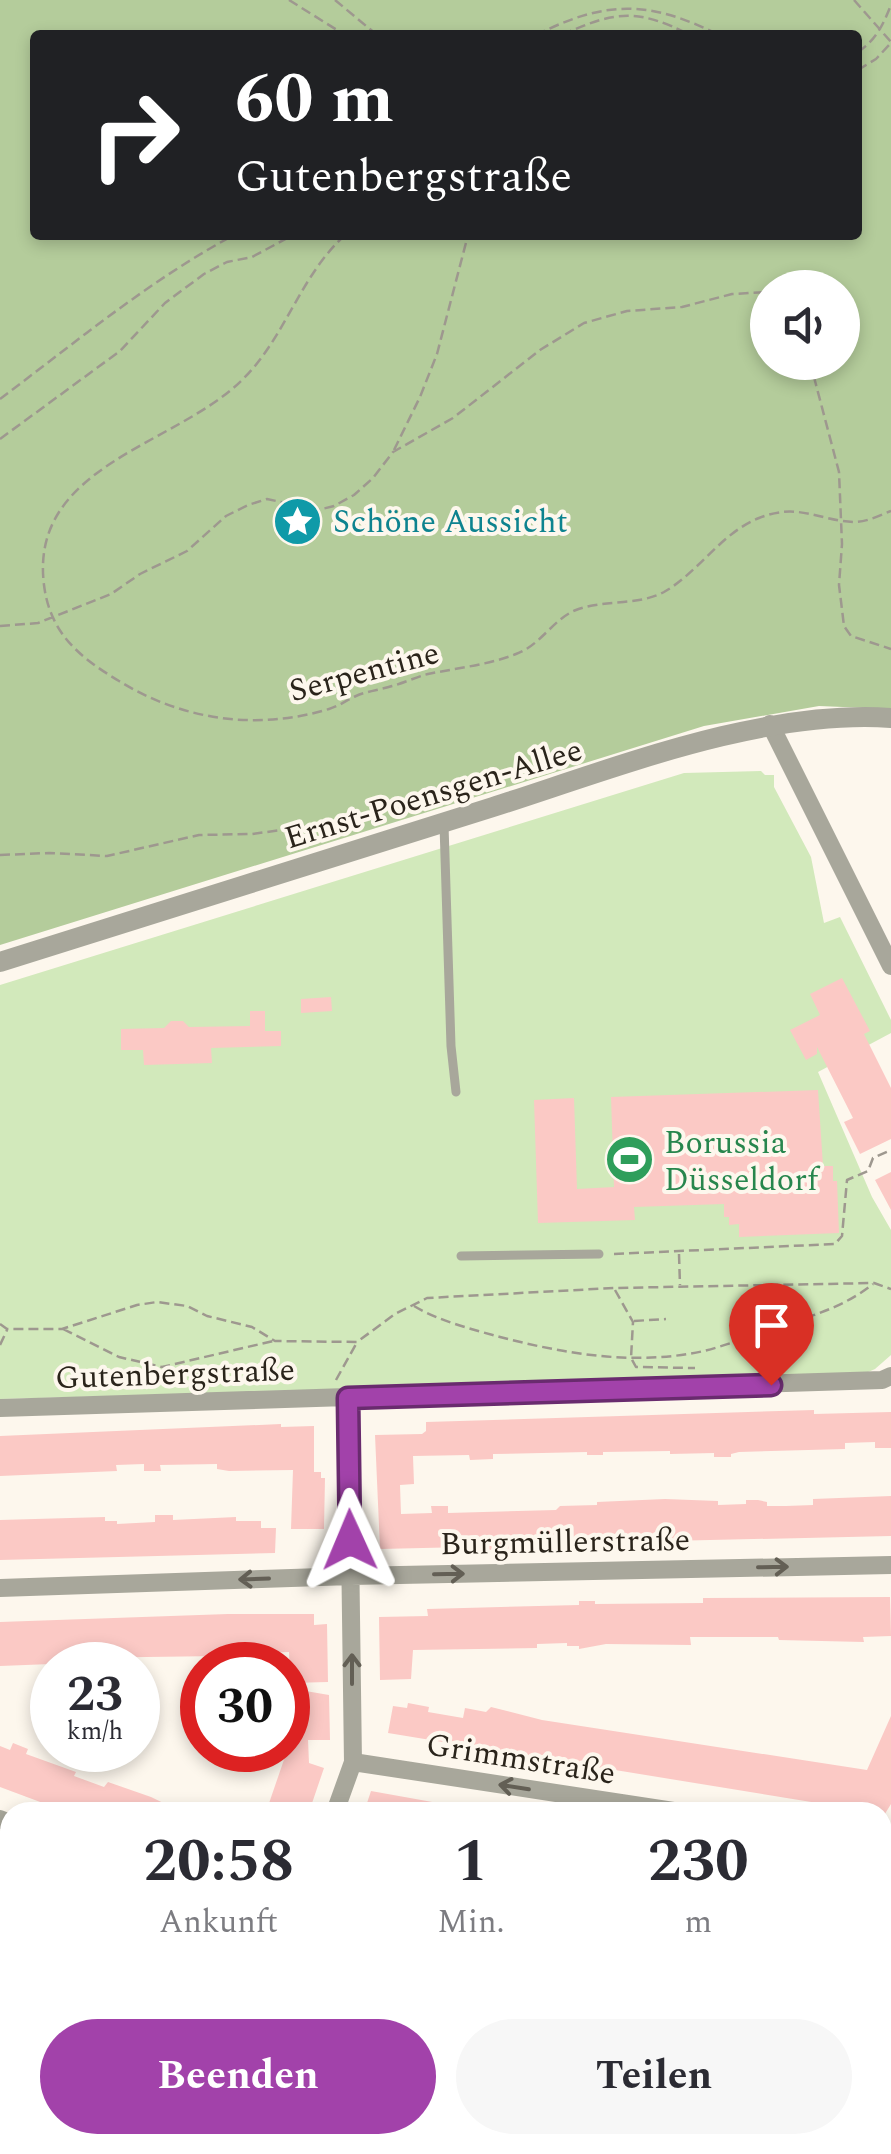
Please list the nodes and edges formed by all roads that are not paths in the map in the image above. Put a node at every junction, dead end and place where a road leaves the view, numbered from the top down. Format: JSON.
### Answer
{"nodes":[{"id":1,"x":891,"y":718,"type":"edge"},
{"id":2,"x":770,"y":724,"type":"junction"},
{"id":3,"x":444,"y":822,"type":"junction"},
{"id":4,"x":0,"y":962,"type":"edge"},
{"id":5,"x":891,"y":966,"type":"edge"},
{"id":6,"x":456,"y":1092,"type":"dead end"},
{"id":7,"x":599,"y":1254,"type":"road end"},
{"id":8,"x":462,"y":1256,"type":"dead end"},
{"id":9,"x":891,"y":1376,"type":"edge"},
{"id":10,"x":348,"y":1398,"type":"junction"},
{"id":11,"x":0,"y":1408,"type":"edge"},
{"id":12,"x":891,"y":1565,"type":"edge"},
{"id":13,"x":351,"y":1576,"type":"junction"},
{"id":14,"x":0,"y":1588,"type":"edge"},
{"id":15,"x":353,"y":1762,"type":"junction"},
{"id":16,"x":339,"y":1802,"type":"edge"},
{"id":17,"x":615,"y":1802,"type":"edge"}],
"edges":[{"from":1,"to":2,"type":"street","name":"Ernst-Poensgen-Allee"},
{"from":2,"to":3,"type":"street","name":"Ernst-Poensgen-Allee"},
{"from":2,"to":5,"type":"street"},
{"from":3,"to":4,"type":"street","name":"Ernst-Poensgen-Allee"},
{"from":3,"to":6,"type":"lane"},
{"from":7,"to":8,"type":"lane"},
{"from":9,"to":10,"type":"street","name":"Gutenbergstraße"},
{"from":10,"to":11,"type":"street","name":"Gutenbergstraße"},
{"from":10,"to":13,"type":"street"},
{"from":13,"to":12,"type":"street","name":"Burgmüllerstraße","one_way":true},
{"from":13,"to":14,"type":"street","name":"Burgmüllerstraße","one_way":true},
{"from":15,"to":13,"type":"street","one_way":true},
{"from":15,"to":16,"type":"street"},
{"from":17,"to":15,"type":"street","name":"Grimmstraße","one_way":true}]}
